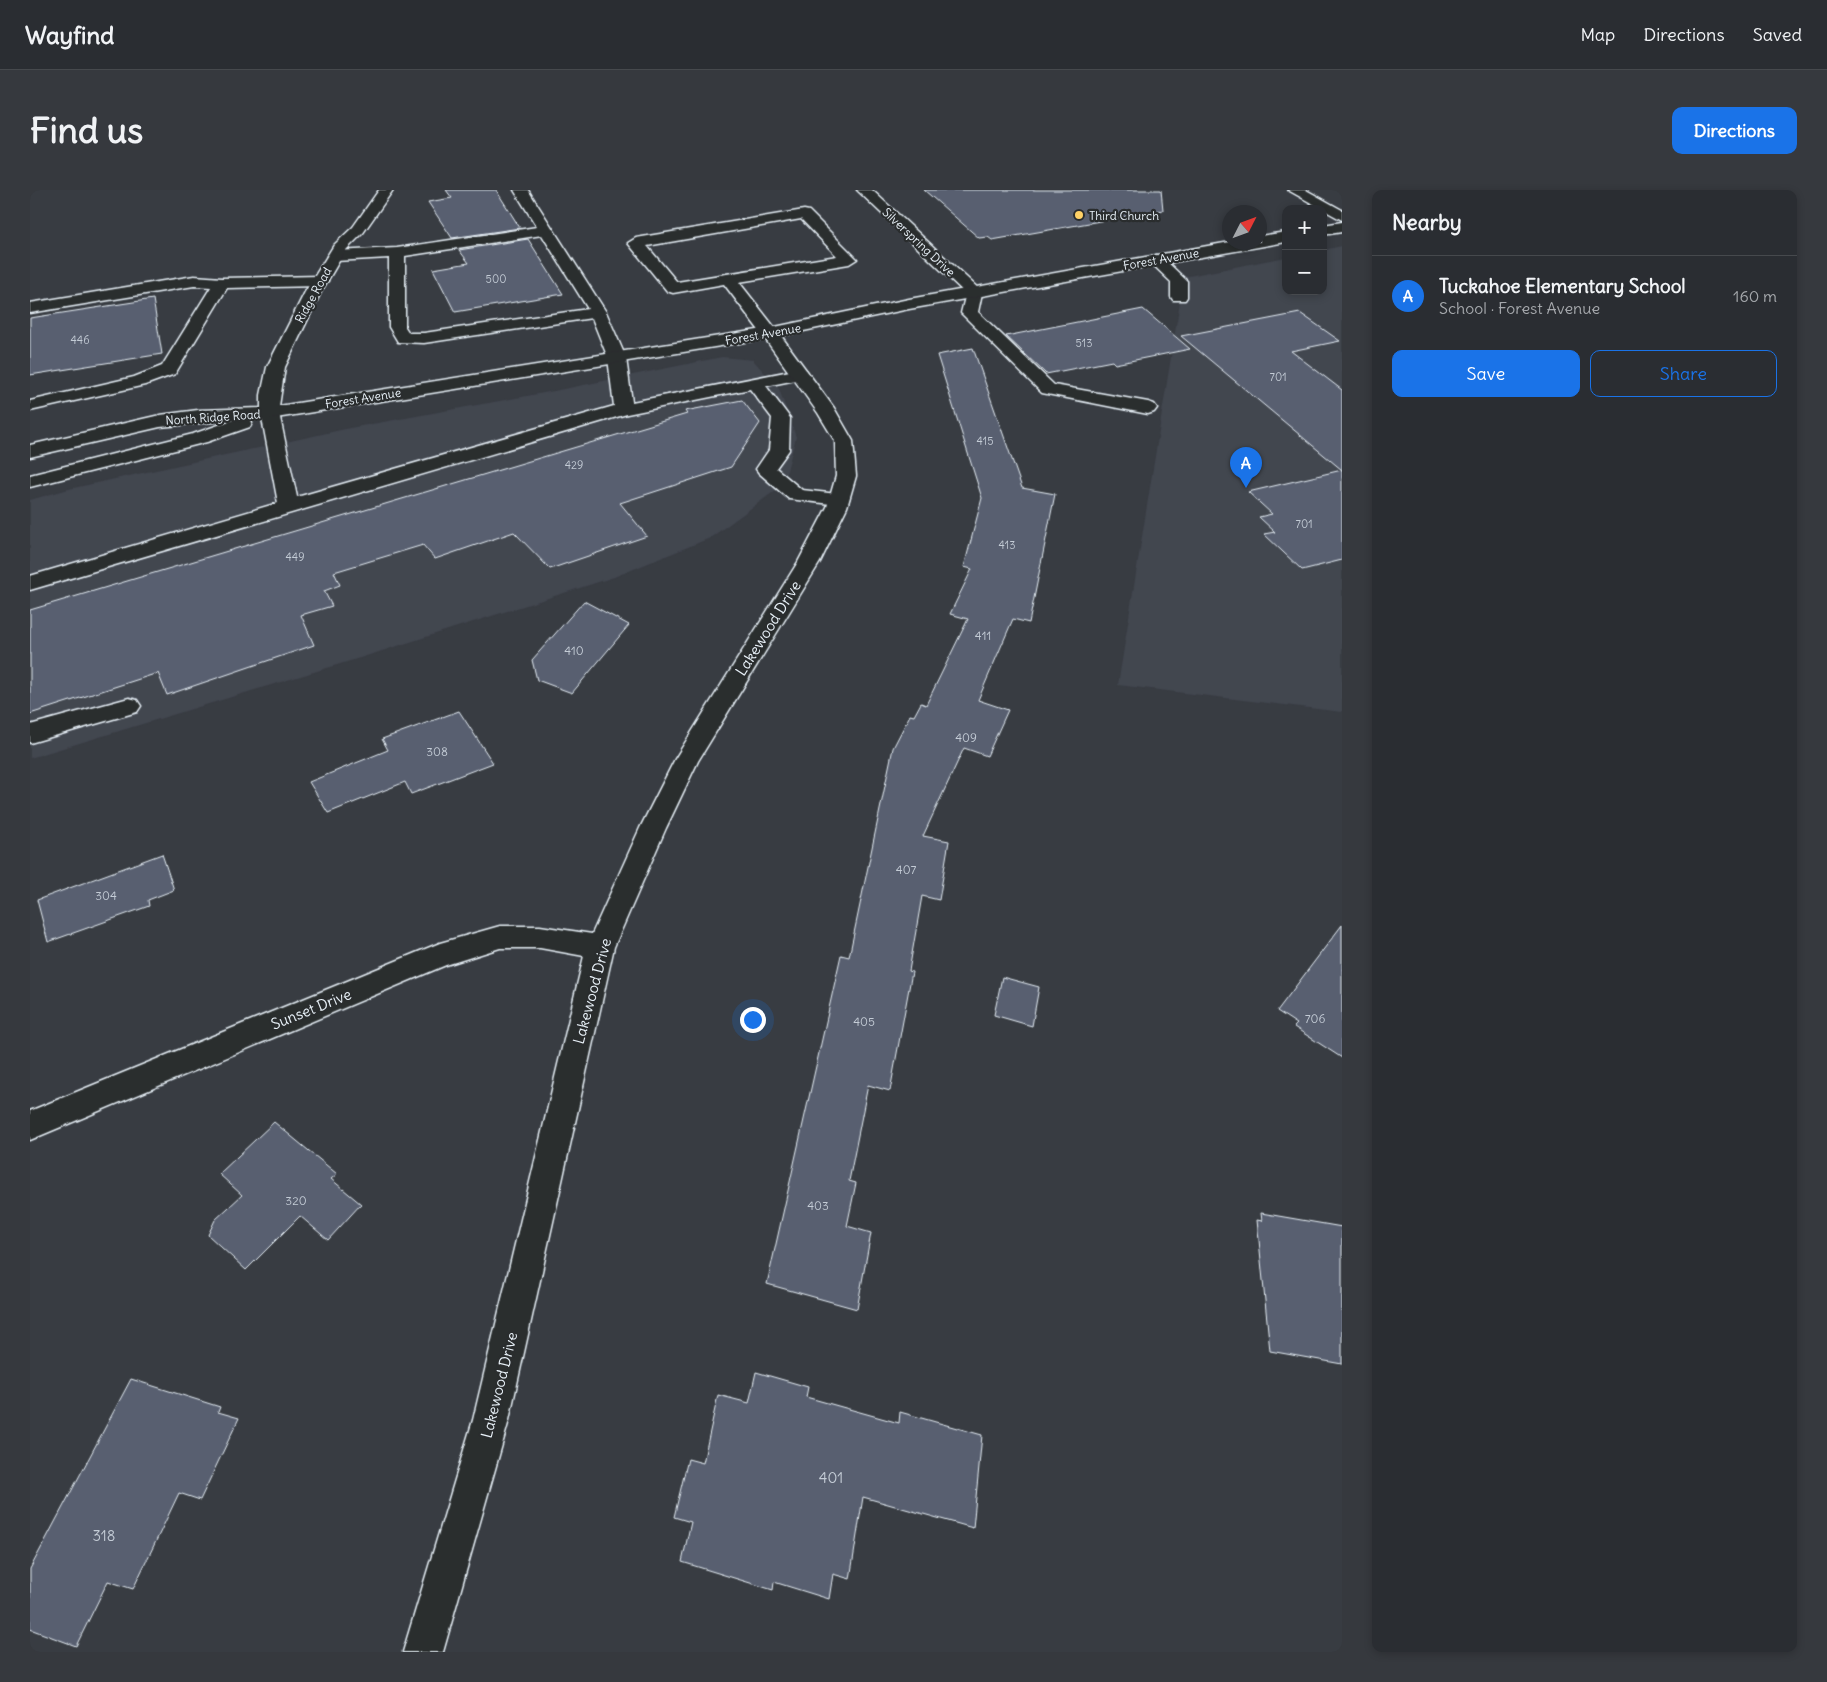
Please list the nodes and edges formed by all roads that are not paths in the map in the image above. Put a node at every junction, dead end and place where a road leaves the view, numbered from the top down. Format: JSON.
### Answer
{"nodes":[{"id":1,"x":386,"y":190,"type":"edge"},
{"id":2,"x":521,"y":190,"type":"edge"},
{"id":3,"x":864,"y":190,"type":"edge"},
{"id":4,"x":1295,"y":190,"type":"edge"},
{"id":5,"x":1342,"y":216,"type":"edge"},
{"id":6,"x":1342,"y":227,"type":"edge"},
{"id":7,"x":1327,"y":229,"type":"edge"},
{"id":8,"x":547,"y":230,"type":"junction"},
{"id":9,"x":1282,"y":238,"type":"edge"},
{"id":10,"x":1267,"y":241,"type":"edge"},
{"id":11,"x":1222,"y":248,"type":"edge"},
{"id":12,"x":397,"y":253,"type":"junction"},
{"id":13,"x":335,"y":256,"type":"junction"},
{"id":14,"x":1156,"y":260,"type":"junction"},
{"id":15,"x":728,"y":279,"type":"junction"},
{"id":16,"x":320,"y":281,"type":"junction"},
{"id":17,"x":222,"y":283,"type":"junction"},
{"id":18,"x":974,"y":293,"type":"junction"},
{"id":19,"x":1179,"y":297,"type":"dead end"},
{"id":20,"x":30,"y":308,"type":"edge"},
{"id":21,"x":598,"y":312,"type":"junction"},
{"id":22,"x":770,"y":333,"type":"junction"},
{"id":23,"x":617,"y":358,"type":"junction"},
{"id":24,"x":800,"y":374,"type":"junction"},
{"id":25,"x":755,"y":383,"type":"junction"},
{"id":26,"x":30,"y":406,"type":"edge"},
{"id":27,"x":1148,"y":408,"type":"dead end"},
{"id":28,"x":624,"y":409,"type":"junction"},
{"id":29,"x":270,"y":413,"type":"junction"},
{"id":30,"x":30,"y":451,"type":"edge"},
{"id":31,"x":30,"y":480,"type":"edge"},
{"id":32,"x":839,"y":499,"type":"junction"},
{"id":33,"x":289,"y":506,"type":"junction"},
{"id":34,"x":30,"y":583,"type":"edge"},
{"id":35,"x":129,"y":706,"type":"dead end"},
{"id":36,"x":30,"y":734,"type":"edge"},
{"id":37,"x":600,"y":947,"type":"junction"},
{"id":38,"x":30,"y":1126,"type":"edge"},
{"id":39,"x":423,"y":1652,"type":"edge"}],
"edges":[{"from":1,"to":13,"type":"street","name":"Ridge Road"},
{"from":2,"to":8,"type":"street"},
{"from":3,"to":18,"type":"street","name":"Silverspring Drive"},
{"from":4,"to":5,"type":"street"},
{"from":6,"to":7,"type":"street"},
{"from":8,"to":12,"type":"street"},
{"from":8,"to":21,"type":"street"},
{"from":9,"to":10,"type":"street"},
{"from":11,"to":14,"type":"street","name":"Forest Avenue"},
{"from":12,"to":13,"type":"street"},
{"from":12,"to":21,"type":"street"},
{"from":13,"to":16,"type":"street","name":"Ridge Road"},
{"from":14,"to":18,"type":"street","name":"Forest Avenue"},
{"from":14,"to":19,"type":"street"},
{"from":15,"to":15,"type":"street"},
{"from":15,"to":22,"type":"street","name":"Lakewood Drive"},
{"from":16,"to":17,"type":"street"},
{"from":16,"to":29,"type":"street","name":"Ridge Road"},
{"from":17,"to":20,"type":"street"},
{"from":17,"to":26,"type":"street"},
{"from":18,"to":22,"type":"street","name":"Forest Avenue"},
{"from":18,"to":27,"type":"street"},
{"from":21,"to":23,"type":"street"},
{"from":22,"to":23,"type":"street","name":"Forest Avenue"},
{"from":22,"to":24,"type":"street","name":"Lakewood Drive"},
{"from":23,"to":28,"type":"street"},
{"from":23,"to":29,"type":"street","name":"Forest Avenue"},
{"from":24,"to":25,"type":"street"},
{"from":24,"to":32,"type":"street","name":"Lakewood Drive"},
{"from":25,"to":28,"type":"street"},
{"from":25,"to":32,"type":"street"},
{"from":28,"to":33,"type":"street"},
{"from":29,"to":30,"type":"street","name":"North Ridge Road"},
{"from":29,"to":31,"type":"street","name":"North Ridge Road"},
{"from":29,"to":33,"type":"street","name":"Ridge Road"},
{"from":32,"to":37,"type":"street","name":"Lakewood Drive"},
{"from":33,"to":34,"type":"street"},
{"from":35,"to":36,"type":"street"},
{"from":37,"to":38,"type":"street","name":"Sunset Drive"},
{"from":37,"to":39,"type":"street","name":"Lakewood Drive"}]}
